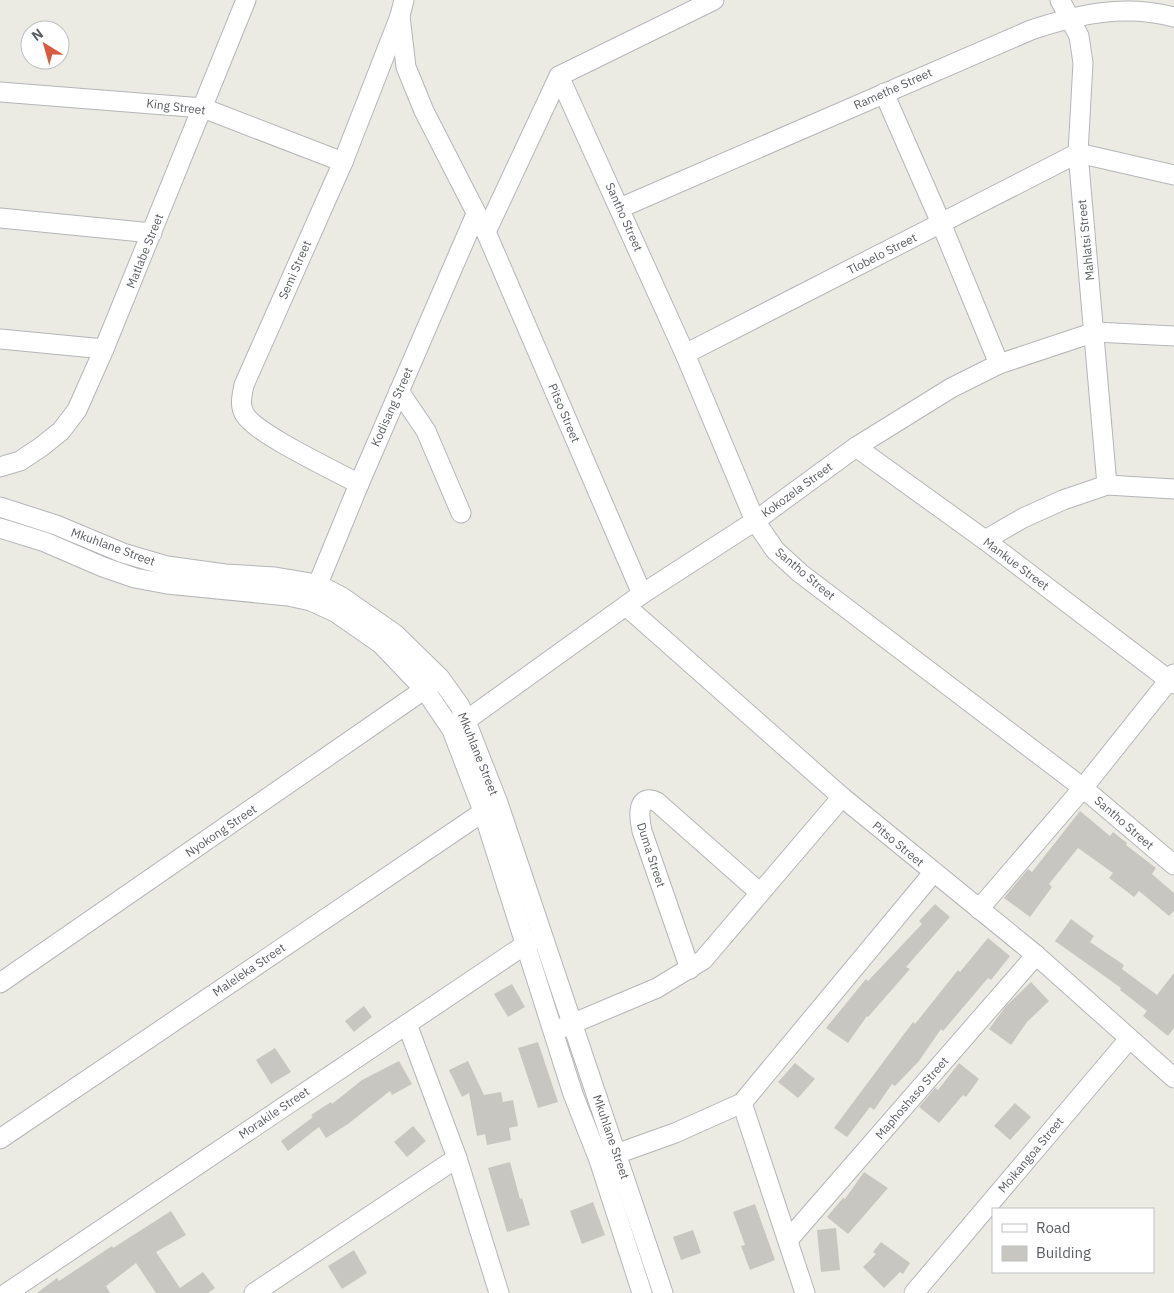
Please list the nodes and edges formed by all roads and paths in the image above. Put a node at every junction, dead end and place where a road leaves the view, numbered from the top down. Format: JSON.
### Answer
{"nodes":[{"id":1,"x":246,"y":0,"type":"edge"},
{"id":2,"x":714,"y":0,"type":"edge"},
{"id":3,"x":1060,"y":0,"type":"edge"},
{"id":4,"x":402,"y":8,"type":"edge"},
{"id":5,"x":1071,"y":17,"type":"junction"},
{"id":6,"x":1174,"y":17,"type":"edge"},
{"id":7,"x":559,"y":76,"type":"junction"},
{"id":8,"x":0,"y":92,"type":"edge"},
{"id":9,"x":884,"y":93,"type":"junction"},
{"id":10,"x":203,"y":108,"type":"junction"},
{"id":11,"x":1078,"y":153,"type":"junction"},
{"id":12,"x":343,"y":162,"type":"junction"},
{"id":13,"x":1174,"y":175,"type":"edge"},
{"id":14,"x":620,"y":208,"type":"junction"},
{"id":15,"x":476,"y":214,"type":"junction"},
{"id":16,"x":0,"y":218,"type":"edge"},
{"id":17,"x":941,"y":223,"type":"junction"},
{"id":18,"x":486,"y":232,"type":"junction"},
{"id":19,"x":152,"y":233,"type":"junction"},
{"id":20,"x":1096,"y":332,"type":"junction"},
{"id":21,"x":1174,"y":336,"type":"edge"},
{"id":22,"x":0,"y":339,"type":"edge"},
{"id":23,"x":104,"y":349,"type":"junction"},
{"id":24,"x":685,"y":354,"type":"junction"},
{"id":25,"x":999,"y":364,"type":"junction"},
{"id":26,"x":399,"y":392,"type":"junction"},
{"id":27,"x":856,"y":447,"type":"junction"},
{"id":28,"x":0,"y":467,"type":"edge"},
{"id":29,"x":359,"y":484,"type":"junction"},
{"id":30,"x":1107,"y":484,"type":"junction"},
{"id":31,"x":1174,"y":489,"type":"edge"},
{"id":32,"x":0,"y":507,"type":"edge"},
{"id":33,"x":461,"y":513,"type":"dead end"},
{"id":34,"x":755,"y":521,"type":"junction"},
{"id":35,"x":0,"y":528,"type":"edge"},
{"id":36,"x":985,"y":540,"type":"junction"},
{"id":37,"x":314,"y":593,"type":"junction"},
{"id":38,"x":642,"y":594,"type":"junction"},
{"id":39,"x":626,"y":606,"type":"junction"},
{"id":40,"x":440,"y":678,"type":"junction"},
{"id":41,"x":1172,"y":679,"type":"edge"},
{"id":42,"x":426,"y":690,"type":"junction"},
{"id":43,"x":459,"y":725,"type":"junction"},
{"id":44,"x":1084,"y":788,"type":"junction"},
{"id":45,"x":842,"y":798,"type":"junction"},
{"id":46,"x":490,"y":807,"type":"junction"},
{"id":47,"x":1174,"y":865,"type":"edge"},
{"id":48,"x":933,"y":873,"type":"junction"},
{"id":49,"x":760,"y":893,"type":"junction"},
{"id":50,"x":979,"y":909,"type":"junction"},
{"id":51,"x":542,"y":934,"type":"junction"},
{"id":52,"x":526,"y":944,"type":"junction"},
{"id":53,"x":1036,"y":955,"type":"junction"},
{"id":54,"x":690,"y":970,"type":"junction"},
{"id":55,"x":0,"y":983,"type":"edge"},
{"id":56,"x":407,"y":1024,"type":"junction"},
{"id":57,"x":573,"y":1024,"type":"junction"},
{"id":58,"x":553,"y":1031,"type":"junction"},
{"id":59,"x":1129,"y":1039,"type":"junction"},
{"id":60,"x":1174,"y":1078,"type":"edge"},
{"id":61,"x":742,"y":1103,"type":"junction"},
{"id":62,"x":0,"y":1139,"type":"edge"},
{"id":63,"x":617,"y":1154,"type":"junction"},
{"id":64,"x":457,"y":1158,"type":"junction"},
{"id":65,"x":599,"y":1160,"type":"junction"},
{"id":66,"x":788,"y":1240,"type":"junction"},
{"id":67,"x":7,"y":1293,"type":"edge"},
{"id":68,"x":254,"y":1293,"type":"edge"},
{"id":69,"x":499,"y":1293,"type":"edge"},
{"id":70,"x":642,"y":1293,"type":"edge"},
{"id":71,"x":663,"y":1293,"type":"edge"},
{"id":72,"x":805,"y":1293,"type":"edge"},
{"id":73,"x":914,"y":1293,"type":"edge"}],
"edges":[{"from":1,"to":10,"type":"street","name":"Matlabe Street"},
{"from":2,"to":7,"type":"street"},
{"from":3,"to":5,"type":"street","name":"Mahlatsi Street"},
{"from":4,"to":12,"type":"street","name":"Semi Street"},
{"from":4,"to":15,"type":"street","name":"Pitso Street"},
{"from":5,"to":6,"type":"street","name":"Ramethe Street"},
{"from":5,"to":9,"type":"street","name":"Ramethe Street"},
{"from":5,"to":11,"type":"street","name":"Mahlatsi Street"},
{"from":7,"to":14,"type":"street","name":"Santho Street"},
{"from":7,"to":18,"type":"street"},
{"from":8,"to":10,"type":"street","name":"King Street"},
{"from":9,"to":14,"type":"street","name":"Ramethe Street"},
{"from":9,"to":17,"type":"street"},
{"from":10,"to":12,"type":"street","name":"King Street"},
{"from":10,"to":19,"type":"street","name":"Matlabe Street"},
{"from":11,"to":13,"type":"street"},
{"from":11,"to":17,"type":"street","name":"Tlobelo Street"},
{"from":11,"to":20,"type":"street","name":"Mahlatsi Street"},
{"from":12,"to":29,"type":"street","name":"Semi Street"},
{"from":14,"to":24,"type":"street","name":"Santho Street"},
{"from":15,"to":18,"type":"street","name":"Pitso Street"},
{"from":15,"to":26,"type":"street","name":"Kodisang Street"},
{"from":16,"to":19,"type":"street"},
{"from":17,"to":24,"type":"street","name":"Tlobelo Street"},
{"from":17,"to":25,"type":"street"},
{"from":18,"to":38,"type":"street","name":"Pitso Street"},
{"from":19,"to":23,"type":"street","name":"Matlabe Street"},
{"from":20,"to":21,"type":"street","name":"Kokozela Street"},
{"from":20,"to":25,"type":"street","name":"Kokozela Street"},
{"from":20,"to":30,"type":"street","name":"Mahlatsi Street"},
{"from":22,"to":23,"type":"street"},
{"from":23,"to":28,"type":"street","name":"Matlabe Street"},
{"from":24,"to":34,"type":"street","name":"Santho Street"},
{"from":25,"to":27,"type":"street","name":"Kokozela Street"},
{"from":26,"to":29,"type":"street","name":"Kodisang Street"},
{"from":26,"to":33,"type":"street"},
{"from":27,"to":34,"type":"street","name":"Kokozela Street"},
{"from":27,"to":36,"type":"street","name":"Mankue Street"},
{"from":29,"to":37,"type":"street","name":"Kodisang Street"},
{"from":30,"to":31,"type":"street"},
{"from":30,"to":36,"type":"street"},
{"from":32,"to":37,"type":"street","name":"Mkuhlane Street"},
{"from":34,"to":38,"type":"street","name":"Kokozela Street"},
{"from":34,"to":44,"type":"street","name":"Santho Street"},
{"from":35,"to":37,"type":"street","name":"Mkuhlane Street"},
{"from":36,"to":41,"type":"street","name":"Mankue Street"},
{"from":37,"to":40,"type":"street","name":"Mkuhlane Street"},
{"from":37,"to":42,"type":"street","name":"Mkuhlane Street"},
{"from":38,"to":39,"type":"street","name":"Kokozela Street"},
{"from":39,"to":43,"type":"street","name":"Kokozela Street"},
{"from":39,"to":45,"type":"street","name":"Pitso Street"},
{"from":40,"to":42,"type":"street","name":"Nyokong Street"},
{"from":40,"to":43,"type":"street","name":"Mkuhlane Street"},
{"from":41,"to":44,"type":"street"},
{"from":42,"to":43,"type":"street","name":"Mkuhlane Street"},
{"from":42,"to":55,"type":"street","name":"Nyokong Street"},
{"from":43,"to":46,"type":"street","name":"Mkuhlane Street"},
{"from":44,"to":47,"type":"street","name":"Santho Street"},
{"from":44,"to":50,"type":"street"},
{"from":45,"to":48,"type":"street","name":"Pitso Street"},
{"from":45,"to":49,"type":"street"},
{"from":46,"to":51,"type":"street","name":"Mkuhlane Street"},
{"from":46,"to":52,"type":"street","name":"Mkuhlane Street"},
{"from":46,"to":62,"type":"street","name":"Maleleka Street"},
{"from":48,"to":50,"type":"street","name":"Pitso Street"},
{"from":48,"to":61,"type":"street"},
{"from":49,"to":54,"type":"street"},
{"from":49,"to":54,"type":"street","name":"Duma Street"},
{"from":50,"to":53,"type":"street","name":"Pitso Street"},
{"from":51,"to":52,"type":"street","name":"Morakile Street"},
{"from":51,"to":57,"type":"street","name":"Mkuhlane Street"},
{"from":52,"to":56,"type":"street","name":"Morakile Street"},
{"from":52,"to":58,"type":"street","name":"Mkuhlane Street"},
{"from":53,"to":59,"type":"street","name":"Pitso Street"},
{"from":53,"to":66,"type":"street","name":"Maphoshaso Street"},
{"from":54,"to":57,"type":"street"},
{"from":56,"to":64,"type":"street"},
{"from":56,"to":67,"type":"street","name":"Morakile Street"},
{"from":57,"to":58,"type":"street"},
{"from":57,"to":63,"type":"street","name":"Mkuhlane Street"},
{"from":58,"to":65,"type":"street","name":"Mkuhlane Street"},
{"from":59,"to":60,"type":"street","name":"Pitso Street"},
{"from":59,"to":73,"type":"street","name":"Moikangoa Street"},
{"from":61,"to":63,"type":"street"},
{"from":61,"to":66,"type":"street"},
{"from":63,"to":65,"type":"street"},
{"from":63,"to":71,"type":"street","name":"Mkuhlane Street"},
{"from":64,"to":68,"type":"street"},
{"from":64,"to":69,"type":"street"},
{"from":65,"to":70,"type":"street","name":"Mkuhlane Street"},
{"from":66,"to":72,"type":"street"}]}
